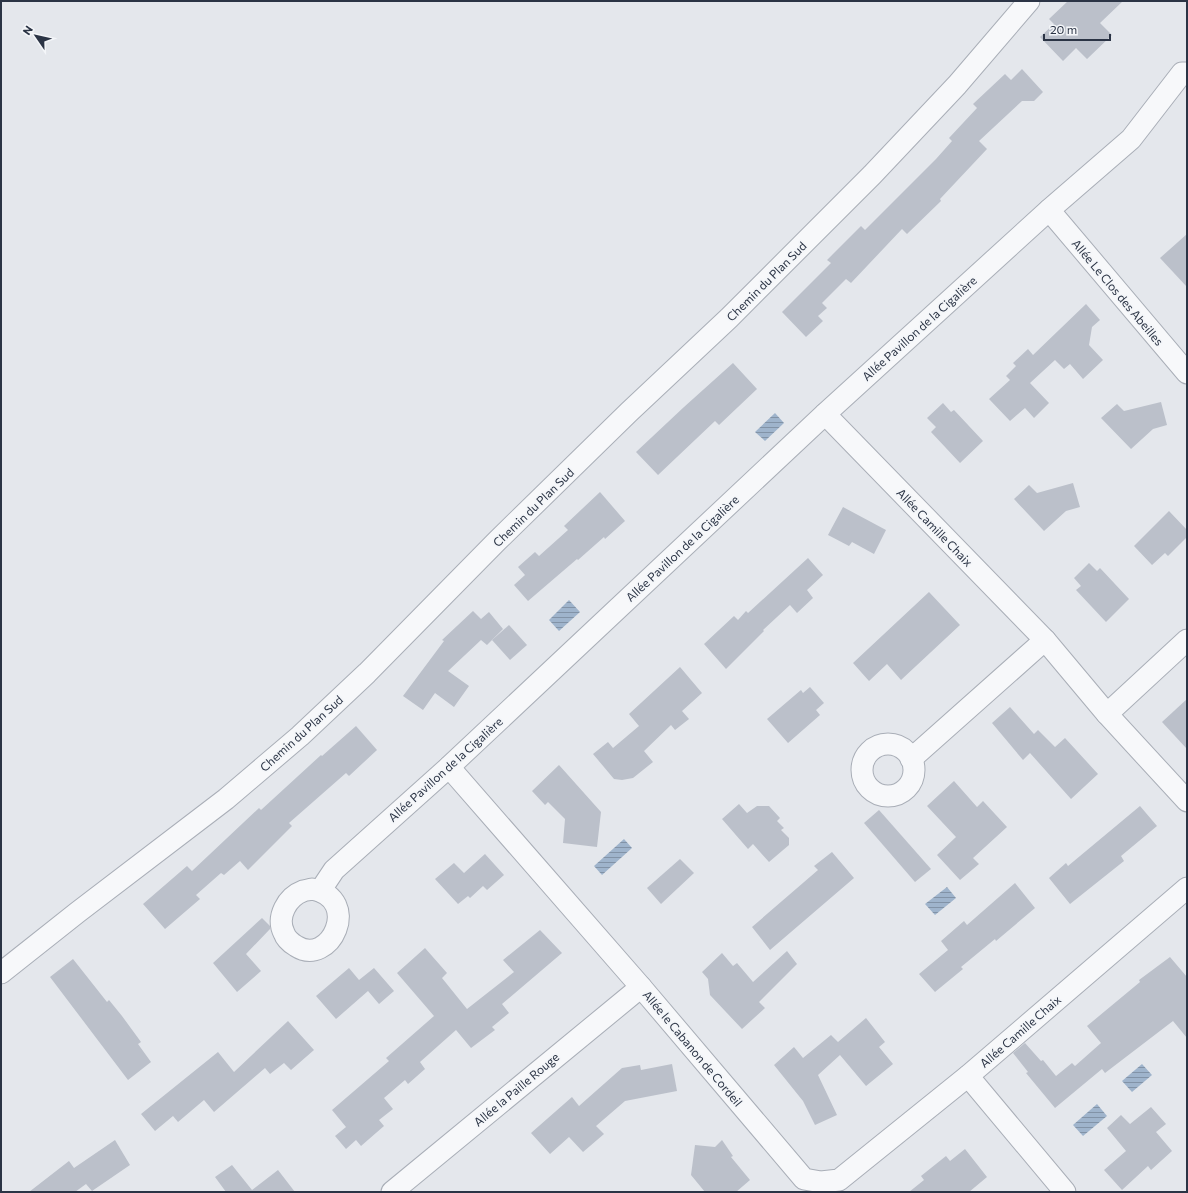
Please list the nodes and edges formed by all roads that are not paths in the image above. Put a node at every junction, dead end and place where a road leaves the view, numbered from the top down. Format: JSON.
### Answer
{"nodes":[{"id":1,"x":1029,"y":1,"type":"edge"},
{"id":2,"x":1185,"y":71,"type":"edge"},
{"id":3,"x":1049,"y":210,"type":"junction"},
{"id":4,"x":1187,"y":373,"type":"edge"},
{"id":5,"x":825,"y":414,"type":"junction"},
{"id":6,"x":1044,"y":640,"type":"junction"},
{"id":7,"x":1187,"y":640,"type":"edge"},
{"id":8,"x":1107,"y":714,"type":"junction"},
{"id":9,"x":911,"y":758,"type":"dead end"},
{"id":10,"x":449,"y":767,"type":"junction"},
{"id":11,"x":1187,"y":801,"type":"edge"},
{"id":12,"x":1187,"y":888,"type":"edge"},
{"id":13,"x":320,"y":891,"type":"dead end"},
{"id":14,"x":1,"y":973,"type":"edge"},
{"id":15,"x":641,"y":987,"type":"junction"},
{"id":16,"x":968,"y":1076,"type":"junction"},
{"id":17,"x":392,"y":1192,"type":"edge"},
{"id":18,"x":1065,"y":1192,"type":"edge"}],
"edges":[{"from":1,"to":14,"type":"street","name":"Chemin du Plan Sud"},
{"from":2,"to":3,"type":"street","name":"Allée Pavillon de la Cigalière"},
{"from":3,"to":4,"type":"street","name":"Allée Le Clos des Abeilles"},
{"from":3,"to":5,"type":"street","name":"Allée Pavillon de la Cigalière"},
{"from":5,"to":6,"type":"street","name":"Allée Camille Chaix"},
{"from":5,"to":10,"type":"street","name":"Allée Pavillon de la Cigalière"},
{"from":6,"to":8,"type":"street","name":"Allée Camille Chaix"},
{"from":6,"to":9,"type":"street"},
{"from":7,"to":8,"type":"street"},
{"from":8,"to":11,"type":"street","name":"Allée Camille Chaix"},
{"from":10,"to":13,"type":"street","name":"Allée Pavillon de la Cigalière"},
{"from":10,"to":15,"type":"street","name":"Allée le Cabanon de Cordeil"},
{"from":12,"to":16,"type":"street","name":"Allée Camille Chaix"},
{"from":15,"to":16,"type":"street","name":"Allée le Cabanon de Cordeil"},
{"from":15,"to":17,"type":"street","name":"Allée la Paille Rouge"},
{"from":16,"to":18,"type":"street","name":"Allée Camille Chaix"}]}
